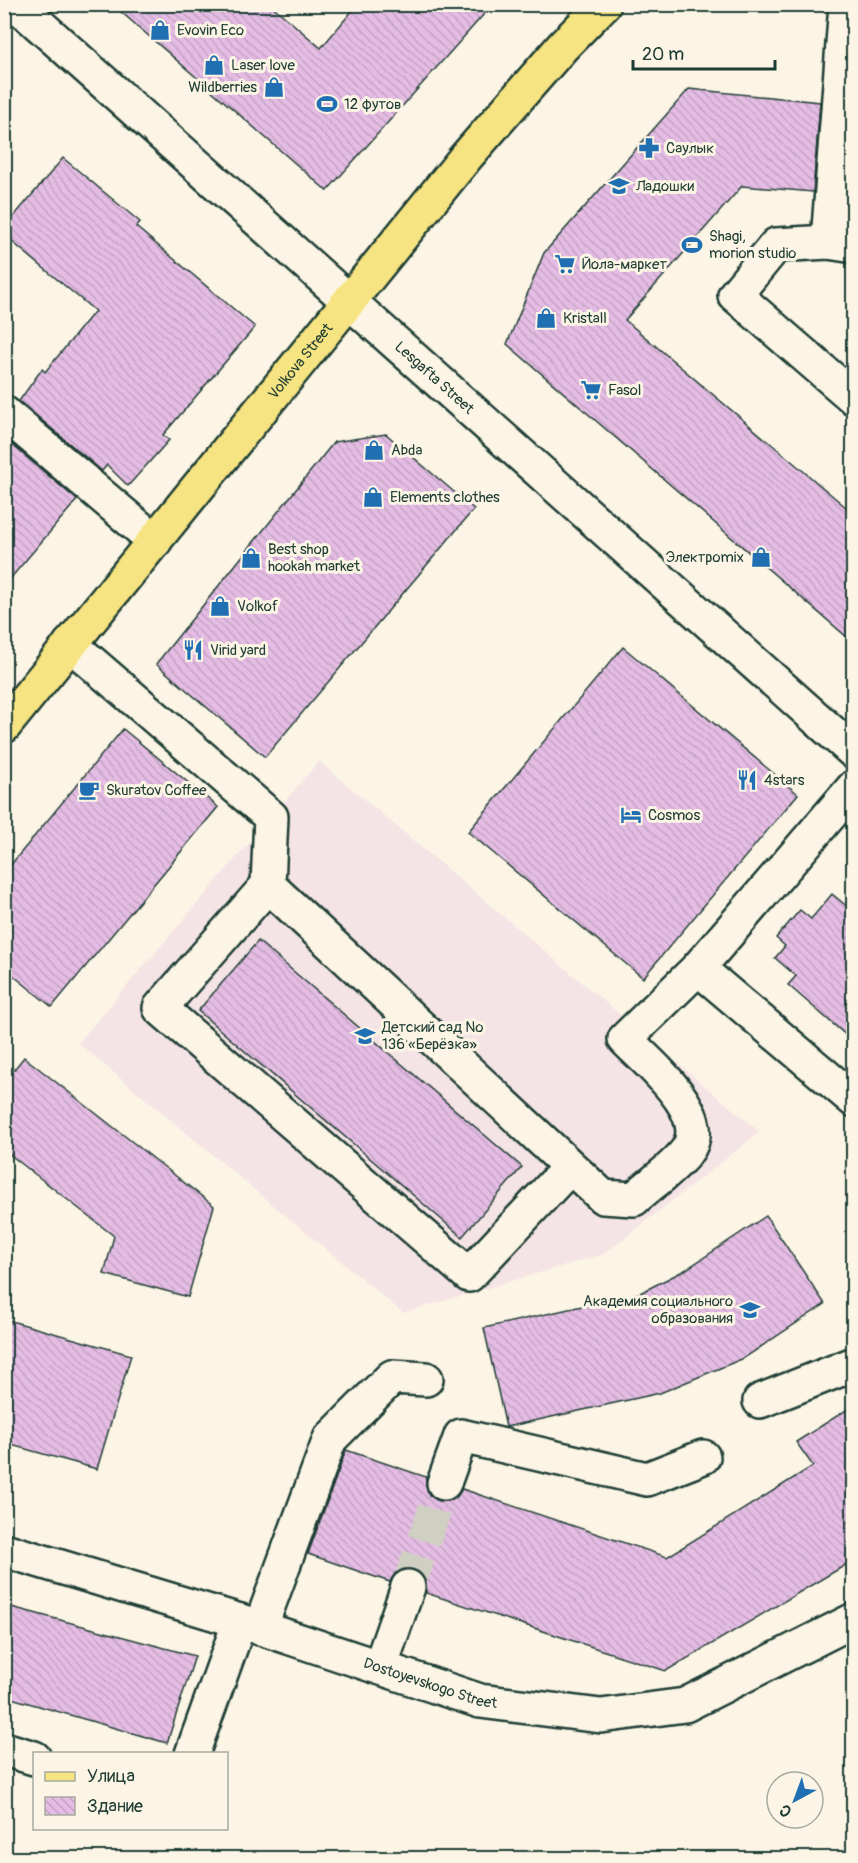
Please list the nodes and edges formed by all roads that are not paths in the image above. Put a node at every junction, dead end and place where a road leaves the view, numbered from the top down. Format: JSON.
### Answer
{"nodes":[{"id":1,"x":604,"y":4,"type":"edge"},
{"id":2,"x":846,"y":4,"type":"edge"},
{"id":3,"x":37,"y":11,"type":"edge"},
{"id":4,"x":841,"y":244,"type":"edge"},
{"id":5,"x":349,"y":303,"type":"junction"},
{"id":6,"x":854,"y":398,"type":"edge"},
{"id":7,"x":4,"y":413,"type":"edge"},
{"id":8,"x":155,"y":541,"type":"junction"},
{"id":9,"x":70,"y":644,"type":"junction"},
{"id":10,"x":4,"y":726,"type":"edge"},
{"id":11,"x":854,"y":752,"type":"edge"},
{"id":12,"x":854,"y":787,"type":"edge"},
{"id":13,"x":268,"y":885,"type":"junction"},
{"id":14,"x":698,"y":968,"type":"junction"},
{"id":15,"x":854,"y":1100,"type":"edge"},
{"id":16,"x":570,"y":1167,"type":"junction"},
{"id":17,"x":854,"y":1364,"type":"edge"},
{"id":18,"x":426,"y":1379,"type":"dead end"},
{"id":19,"x":760,"y":1401,"type":"dead end"},
{"id":20,"x":703,"y":1457,"type":"dead end"},
{"id":21,"x":444,"y":1483,"type":"tunnel mouth"},
{"id":22,"x":4,"y":1550,"type":"edge"},
{"id":23,"x":408,"y":1587,"type":"tunnel mouth"},
{"id":24,"x":854,"y":1620,"type":"edge"},
{"id":25,"x":250,"y":1624,"type":"junction"},
{"id":26,"x":380,"y":1667,"type":"junction"},
{"id":27,"x":4,"y":1749,"type":"edge"},
{"id":28,"x":193,"y":1752,"type":"edge"},
{"id":29,"x":33,"y":1758,"type":"edge"}],
"edges":[{"from":1,"to":5,"type":"main road","name":"Volkova Street"},
{"from":2,"to":4,"type":"street"},
{"from":3,"to":5,"type":"street","name":"Lesgafta Street"},
{"from":4,"to":6,"type":"street"},
{"from":5,"to":8,"type":"main road","name":"Volkova Street"},
{"from":5,"to":11,"type":"street","name":"Lesgafta Street"},
{"from":7,"to":8,"type":"street"},
{"from":8,"to":9,"type":"main road","name":"Volkova Street"},
{"from":9,"to":10,"type":"main road","name":"Volkova Street"},
{"from":9,"to":13,"type":"street"},
{"from":12,"to":14,"type":"street"},
{"from":13,"to":16,"type":"street"},
{"from":13,"to":16,"type":"street"},
{"from":14,"to":15,"type":"street"},
{"from":14,"to":16,"type":"street"},
{"from":17,"to":19,"type":"street"},
{"from":18,"to":25,"type":"street"},
{"from":20,"to":21,"type":"street"},
{"from":22,"to":25,"type":"street","name":"Dostoyevskogo Street"},
{"from":23,"to":26,"type":"street"},
{"from":24,"to":26,"type":"street","name":"Dostoyevskogo Street"},
{"from":25,"to":26,"type":"street","name":"Dostoyevskogo Street"},
{"from":25,"to":28,"type":"street"},
{"from":27,"to":29,"type":"street"}]}
